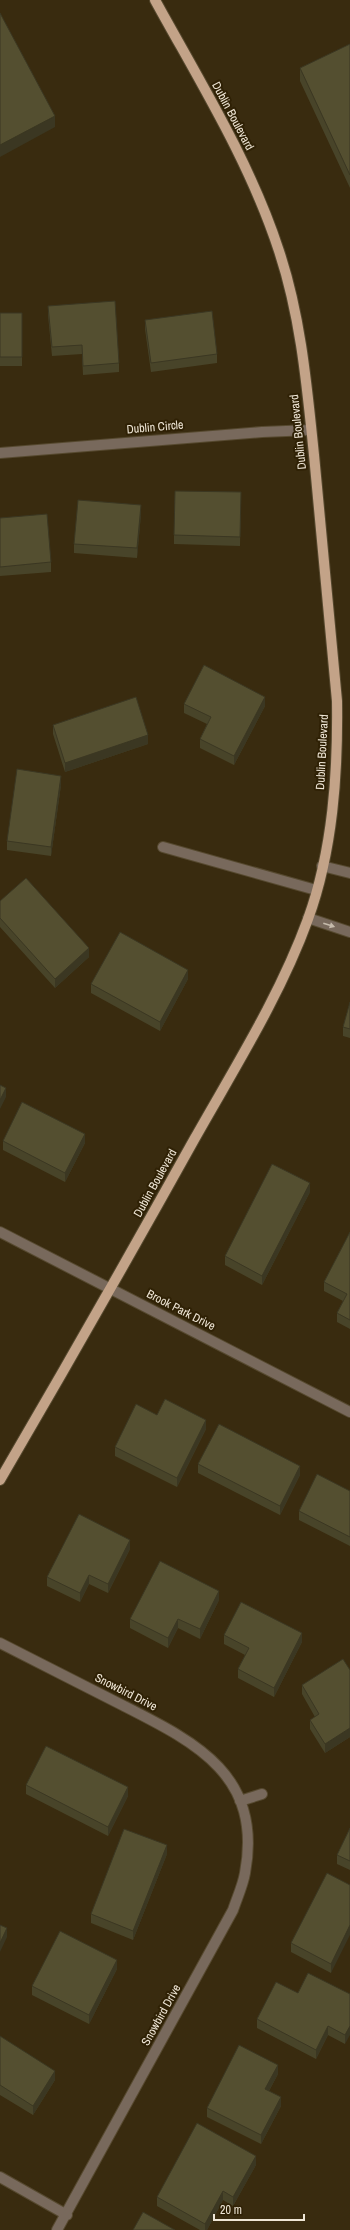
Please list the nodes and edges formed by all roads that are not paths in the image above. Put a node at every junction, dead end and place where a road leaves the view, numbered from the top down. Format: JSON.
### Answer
{"nodes":[{"id":1,"x":155,"y":0,"type":"edge"},
{"id":2,"x":311,"y":430,"type":"junction"},
{"id":3,"x":0,"y":453,"type":"edge"},
{"id":4,"x":163,"y":847,"type":"dead end"},
{"id":5,"x":322,"y":866,"type":"junction"},
{"id":6,"x":350,"y":873,"type":"edge"},
{"id":7,"x":316,"y":890,"type":"junction"},
{"id":8,"x":308,"y":918,"type":"junction"},
{"id":9,"x":350,"y":932,"type":"edge"},
{"id":10,"x":0,"y":1232,"type":"edge"},
{"id":11,"x":111,"y":1289,"type":"junction"},
{"id":12,"x":350,"y":1412,"type":"edge"},
{"id":13,"x":0,"y":1480,"type":"edge"},
{"id":14,"x":0,"y":1643,"type":"edge"},
{"id":15,"x":262,"y":1794,"type":"dead end"},
{"id":16,"x":240,"y":1801,"type":"junction"},
{"id":17,"x":0,"y":2177,"type":"edge"},
{"id":18,"x":67,"y":2215,"type":"junction"},
{"id":19,"x":58,"y":2230,"type":"edge"}],
"edges":[{"from":1,"to":2,"type":"main road","name":"Dublin Boulevard"},
{"from":2,"to":3,"type":"street","name":"Dublin Circle"},
{"from":2,"to":5,"type":"main road","name":"Dublin Boulevard"},
{"from":4,"to":7,"type":"street"},
{"from":5,"to":6,"type":"street"},
{"from":5,"to":7,"type":"main road","name":"Dublin Boulevard"},
{"from":7,"to":8,"type":"main road","name":"Dublin Boulevard"},
{"from":8,"to":9,"type":"street","one_way":true},
{"from":8,"to":11,"type":"main road","name":"Dublin Boulevard"},
{"from":10,"to":11,"type":"street","name":"Brook Park Drive"},
{"from":11,"to":12,"type":"street","name":"Brook Park Drive"},
{"from":11,"to":13,"type":"main road","name":"Dublin Boulevard"},
{"from":14,"to":16,"type":"street","name":"Snowbird Drive"},
{"from":15,"to":16,"type":"street"},
{"from":16,"to":18,"type":"street","name":"Snowbird Drive"},
{"from":17,"to":18,"type":"street"},
{"from":18,"to":19,"type":"street","name":"Snowbird Drive"}]}
